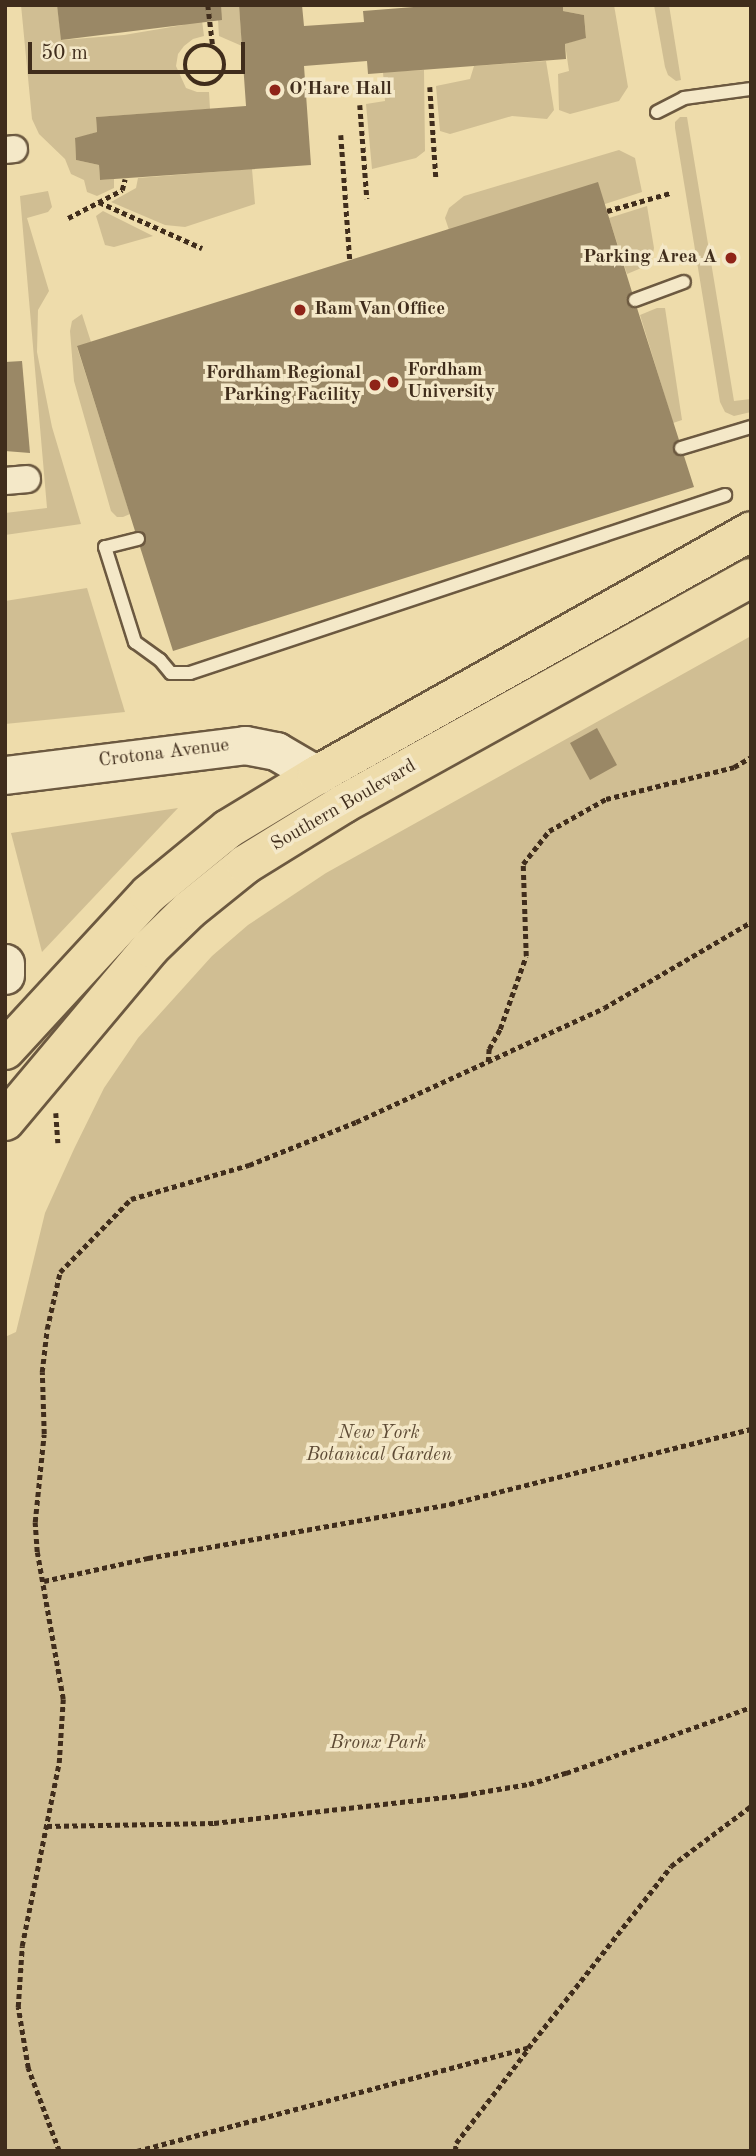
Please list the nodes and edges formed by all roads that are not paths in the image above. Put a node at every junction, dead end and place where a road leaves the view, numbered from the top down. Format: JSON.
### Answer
{"nodes":[{"id":1,"x":751,"y":89,"type":"edge"},
{"id":2,"x":657,"y":112,"type":"dead end"},
{"id":3,"x":684,"y":282,"type":"dead end"},
{"id":4,"x":635,"y":300,"type":"dead end"},
{"id":5,"x":751,"y":427,"type":"edge"},
{"id":6,"x":681,"y":448,"type":"dead end"},
{"id":7,"x":725,"y":495,"type":"dead end"},
{"id":8,"x":751,"y":531,"type":"edge"},
{"id":9,"x":138,"y":539,"type":"dead end"},
{"id":10,"x":751,"y":578,"type":"edge"},
{"id":11,"x":5,"y":775,"type":"edge"},
{"id":12,"x":317,"y":775,"type":"junction"},
{"id":13,"x":5,"y":963,"type":"edge"},
{"id":14,"x":5,"y":975,"type":"edge"},
{"id":15,"x":5,"y":1050,"type":"edge"},
{"id":16,"x":5,"y":1121,"type":"edge"}],
"edges":[{"from":1,"to":2,"type":"lane"},
{"from":3,"to":4,"type":"lane"},
{"from":5,"to":6,"type":"lane"},
{"from":7,"to":9,"type":"lane"},
{"from":8,"to":12,"type":"main road","name":"Southern Boulevard"},
{"from":10,"to":16,"type":"main road","name":"Southern Boulevard"},
{"from":11,"to":12,"type":"street","name":"Crotona Avenue"},
{"from":12,"to":15,"type":"main road","name":"Southern Boulevard"},
{"from":13,"to":14,"type":"street"}]}
